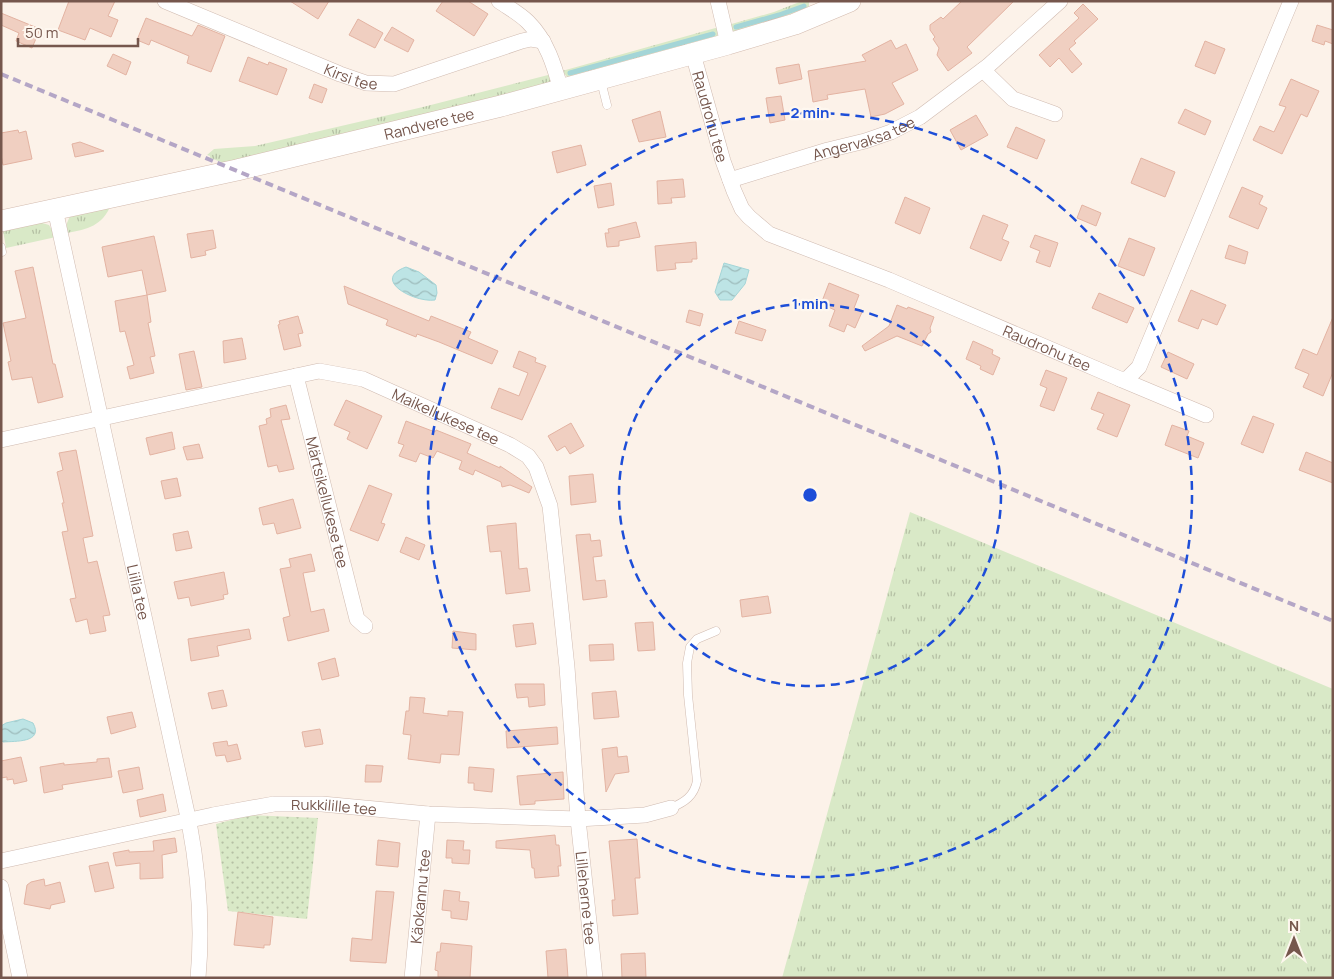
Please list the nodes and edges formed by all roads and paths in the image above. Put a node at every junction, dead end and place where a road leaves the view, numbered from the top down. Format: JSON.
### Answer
{"nodes":[{"id":1,"x":165,"y":1,"type":"edge"},
{"id":2,"x":499,"y":1,"type":"edge"},
{"id":3,"x":718,"y":1,"type":"edge"},
{"id":4,"x":850,"y":1,"type":"edge"},
{"id":5,"x":1060,"y":1,"type":"edge"},
{"id":6,"x":1291,"y":1,"type":"edge"},
{"id":7,"x":543,"y":41,"type":"junction"},
{"id":8,"x":728,"y":44,"type":"junction"},
{"id":9,"x":693,"y":54,"type":"junction"},
{"id":10,"x":983,"y":70,"type":"junction"},
{"id":11,"x":600,"y":79,"type":"junction"},
{"id":12,"x":561,"y":90,"type":"junction"},
{"id":13,"x":607,"y":104,"type":"dead end"},
{"id":14,"x":1055,"y":114,"type":"dead end"},
{"id":15,"x":730,"y":180,"type":"junction"},
{"id":16,"x":55,"y":209,"type":"junction"},
{"id":17,"x":1,"y":221,"type":"edge"},
{"id":18,"x":296,"y":376,"type":"junction"},
{"id":19,"x":1120,"y":379,"type":"junction"},
{"id":20,"x":1206,"y":415,"type":"dead end"},
{"id":21,"x":100,"y":420,"type":"junction"},
{"id":22,"x":1,"y":440,"type":"edge"},
{"id":23,"x":364,"y":626,"type":"dead end"},
{"id":24,"x":716,"y":631,"type":"dead end"},
{"id":25,"x":672,"y":808,"type":"joint"},
{"id":26,"x":428,"y":814,"type":"junction"},
{"id":27,"x":578,"y":819,"type":"junction"},
{"id":28,"x":189,"y":822,"type":"junction"},
{"id":29,"x":1,"y":861,"type":"edge"},
{"id":30,"x":1,"y":887,"type":"edge"},
{"id":31,"x":20,"y":978,"type":"edge"},
{"id":32,"x":198,"y":978,"type":"edge"},
{"id":33,"x":412,"y":978,"type":"edge"},
{"id":34,"x":595,"y":978,"type":"edge"}],
"edges":[{"from":1,"to":7,"type":"street","name":"Kirsi tee"},
{"from":2,"to":7,"type":"street"},
{"from":3,"to":8,"type":"street"},
{"from":4,"to":8,"type":"street","name":"Randvere tee"},
{"from":5,"to":10,"type":"street","name":"Angervaksa tee"},
{"from":6,"to":19,"type":"street"},
{"from":7,"to":12,"type":"street"},
{"from":8,"to":9,"type":"street","name":"Randvere tee"},
{"from":9,"to":11,"type":"street","name":"Randvere tee"},
{"from":9,"to":15,"type":"street","name":"Raudrohu tee"},
{"from":10,"to":14,"type":"street"},
{"from":10,"to":15,"type":"street","name":"Angervaksa tee"},
{"from":11,"to":12,"type":"street","name":"Randvere tee"},
{"from":11,"to":13,"type":"lane"},
{"from":12,"to":16,"type":"street","name":"Randvere tee"},
{"from":15,"to":19,"type":"street","name":"Raudrohu tee"},
{"from":16,"to":17,"type":"street","name":"Randvere tee"},
{"from":16,"to":21,"type":"street","name":"Liilia tee"},
{"from":18,"to":21,"type":"street","name":"Maikellukese tee"},
{"from":18,"to":23,"type":"street","name":"Märtsikellukese tee"},
{"from":18,"to":27,"type":"street","name":"Maikellukese tee"},
{"from":19,"to":20,"type":"street","name":"Raudrohu tee"},
{"from":21,"to":22,"type":"street","name":"Maikellukese tee"},
{"from":21,"to":28,"type":"street","name":"Liilia tee"},
{"from":24,"to":25,"type":"lane"},
{"from":25,"to":27,"type":"street","name":"Rukkilille tee"},
{"from":26,"to":27,"type":"street","name":"Rukkilille tee"},
{"from":26,"to":28,"type":"street","name":"Rukkilille tee"},
{"from":26,"to":33,"type":"street","name":"Käokannu tee"},
{"from":27,"to":34,"type":"street","name":"Lilleherne tee"},
{"from":28,"to":29,"type":"street","name":"Rukkilille tee"},
{"from":28,"to":32,"type":"street","name":"Liilia tee"},
{"from":30,"to":31,"type":"street"}]}
